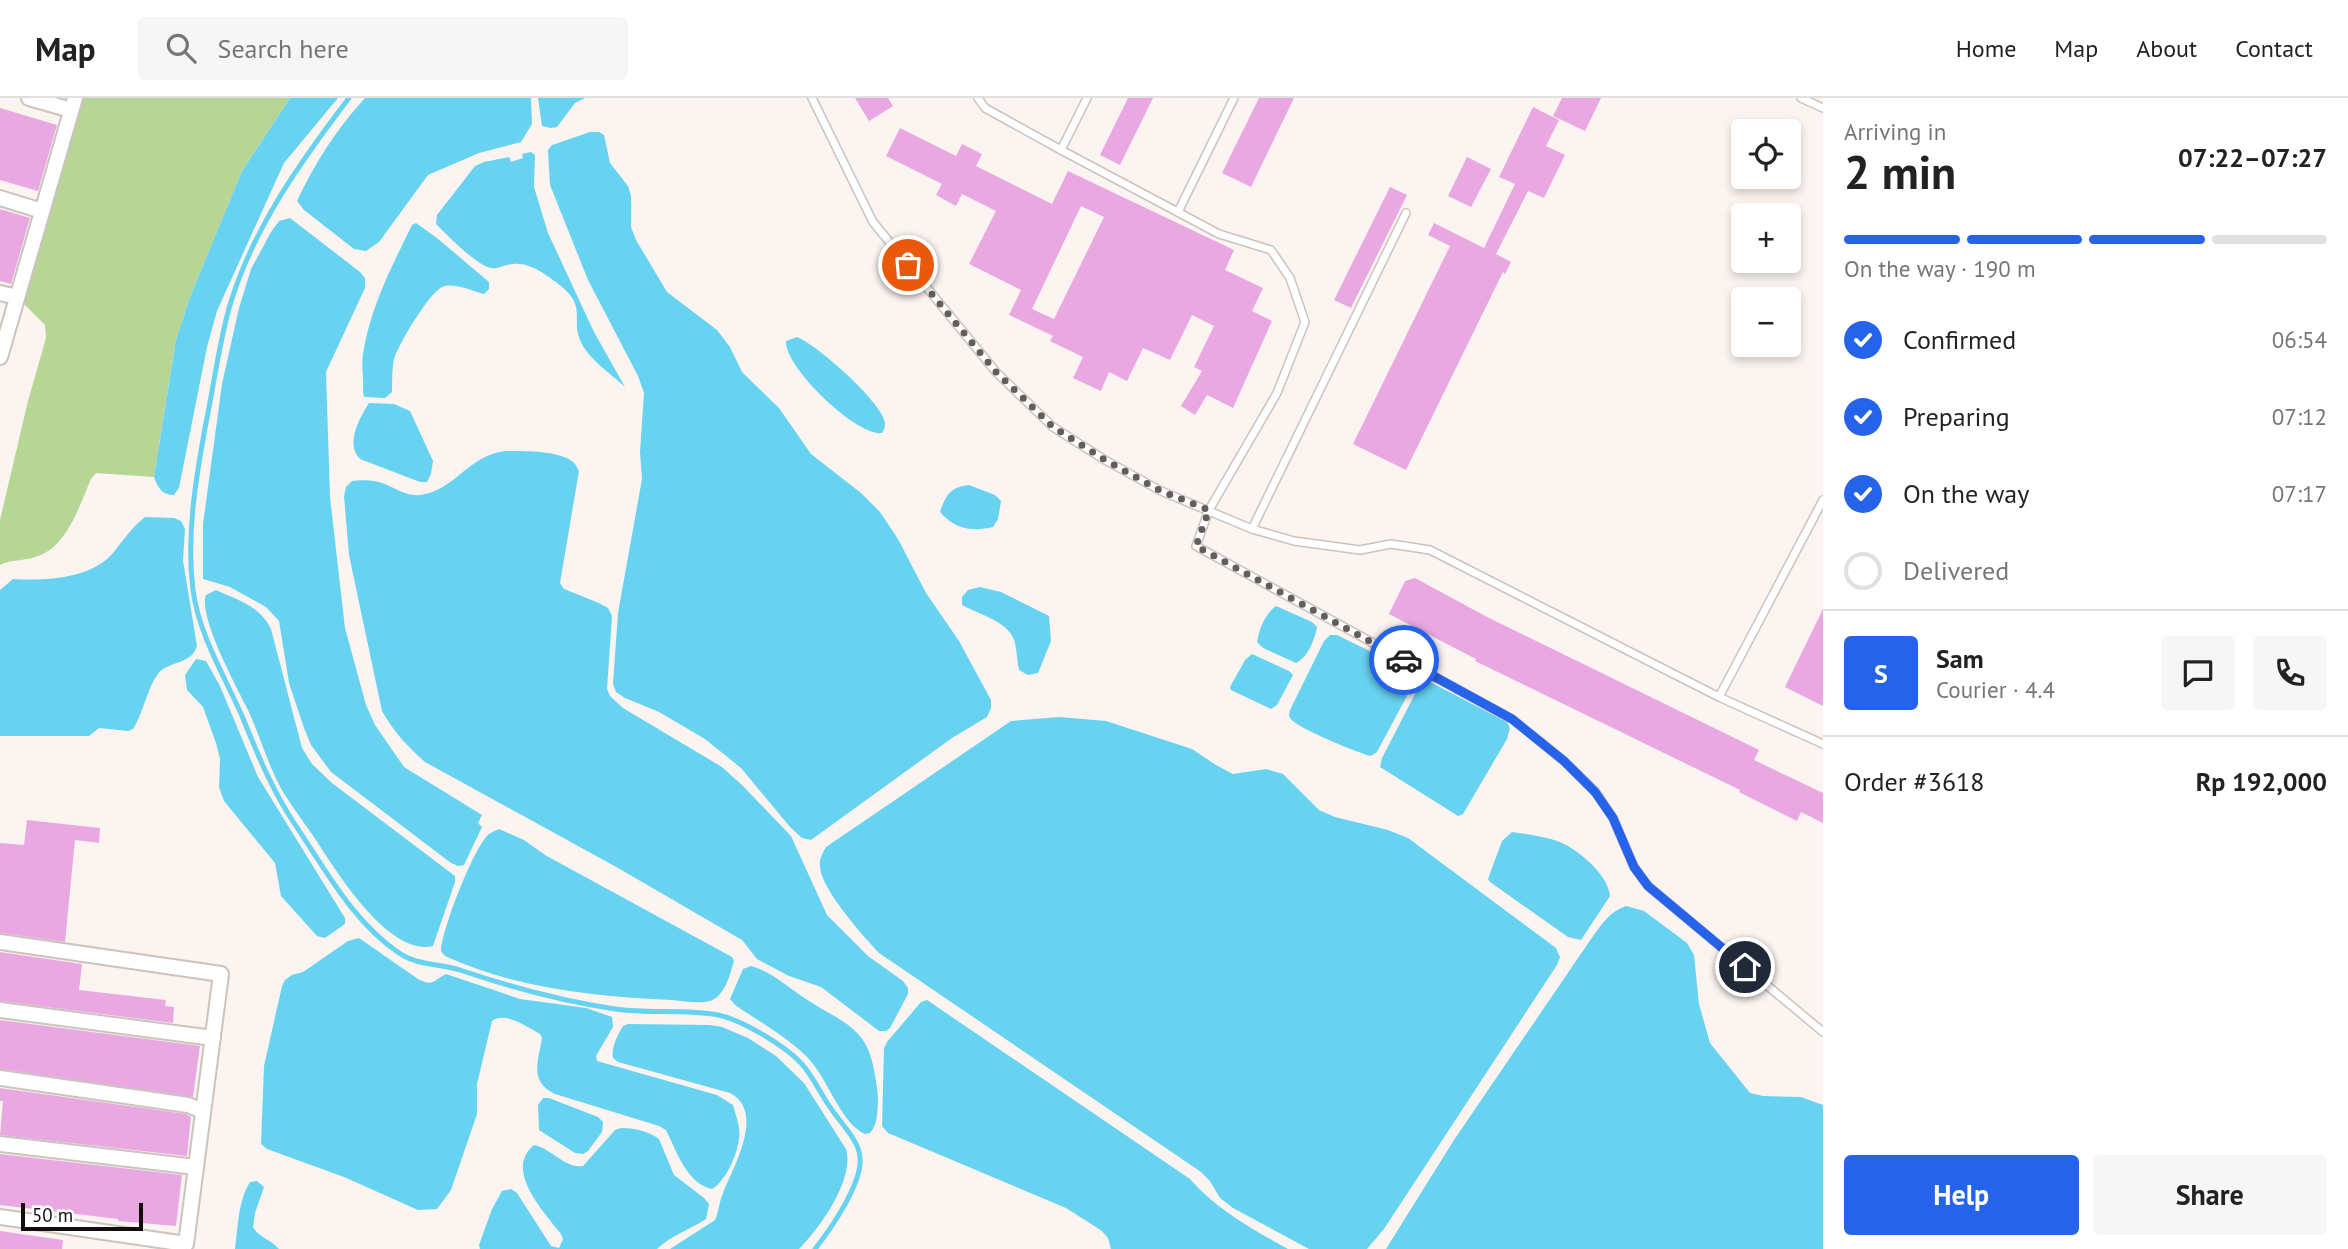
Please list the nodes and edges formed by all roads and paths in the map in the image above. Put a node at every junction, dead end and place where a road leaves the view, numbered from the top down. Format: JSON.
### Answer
{"nodes":[{"id":1,"x":29,"y":98,"type":"edge"},
{"id":2,"x":812,"y":98,"type":"edge"},
{"id":3,"x":978,"y":98,"type":"edge"},
{"id":4,"x":1087,"y":98,"type":"edge"},
{"id":5,"x":1234,"y":98,"type":"edge"},
{"id":6,"x":1801,"y":98,"type":"edge"},
{"id":7,"x":73,"y":104,"type":"edge"},
{"id":8,"x":1823,"y":108,"type":"edge"},
{"id":9,"x":1061,"y":150,"type":"junction"},
{"id":10,"x":0,"y":198,"type":"edge"},
{"id":11,"x":42,"y":211,"type":"junction"},
{"id":12,"x":1178,"y":212,"type":"junction"},
{"id":13,"x":1406,"y":213,"type":"dead end"},
{"id":14,"x":0,"y":293,"type":"edge"},
{"id":15,"x":17,"y":297,"type":"junction"},
{"id":16,"x":0,"y":357,"type":"edge"},
{"id":17,"x":1823,"y":500,"type":"edge"},
{"id":18,"x":1209,"y":510,"type":"junction"},
{"id":19,"x":1252,"y":529,"type":"junction"},
{"id":20,"x":1719,"y":697,"type":"junction"},
{"id":21,"x":1823,"y":744,"type":"edge"},
{"id":22,"x":0,"y":942,"type":"edge"},
{"id":23,"x":0,"y":1010,"type":"edge"},
{"id":24,"x":1823,"y":1032,"type":"edge"},
{"id":25,"x":213,"y":1038,"type":"junction"},
{"id":26,"x":0,"y":1078,"type":"edge"},
{"id":27,"x":203,"y":1111,"type":"junction"},
{"id":28,"x":0,"y":1144,"type":"edge"},
{"id":29,"x":196,"y":1167,"type":"junction"},
{"id":30,"x":0,"y":1217,"type":"edge"}],
"edges":[{"from":1,"to":7,"type":"street"},
{"from":2,"to":18,"type":"lane"},
{"from":3,"to":9,"type":"lane"},
{"from":4,"to":9,"type":"lane"},
{"from":5,"to":12,"type":"lane"},
{"from":6,"to":8,"type":"lane"},
{"from":7,"to":11,"type":"street"},
{"from":9,"to":12,"type":"lane"},
{"from":10,"to":11,"type":"street"},
{"from":11,"to":15,"type":"street"},
{"from":12,"to":18,"type":"lane"},
{"from":13,"to":19,"type":"lane"},
{"from":14,"to":15,"type":"street"},
{"from":15,"to":16,"type":"street"},
{"from":17,"to":20,"type":"lane"},
{"from":18,"to":19,"type":"lane"},
{"from":18,"to":24,"type":"lane"},
{"from":19,"to":20,"type":"lane"},
{"from":20,"to":21,"type":"lane"},
{"from":22,"to":25,"type":"street"},
{"from":23,"to":25,"type":"street"},
{"from":25,"to":27,"type":"street"},
{"from":26,"to":27,"type":"street"},
{"from":27,"to":29,"type":"street"},
{"from":28,"to":29,"type":"street"},
{"from":29,"to":30,"type":"street"}]}
